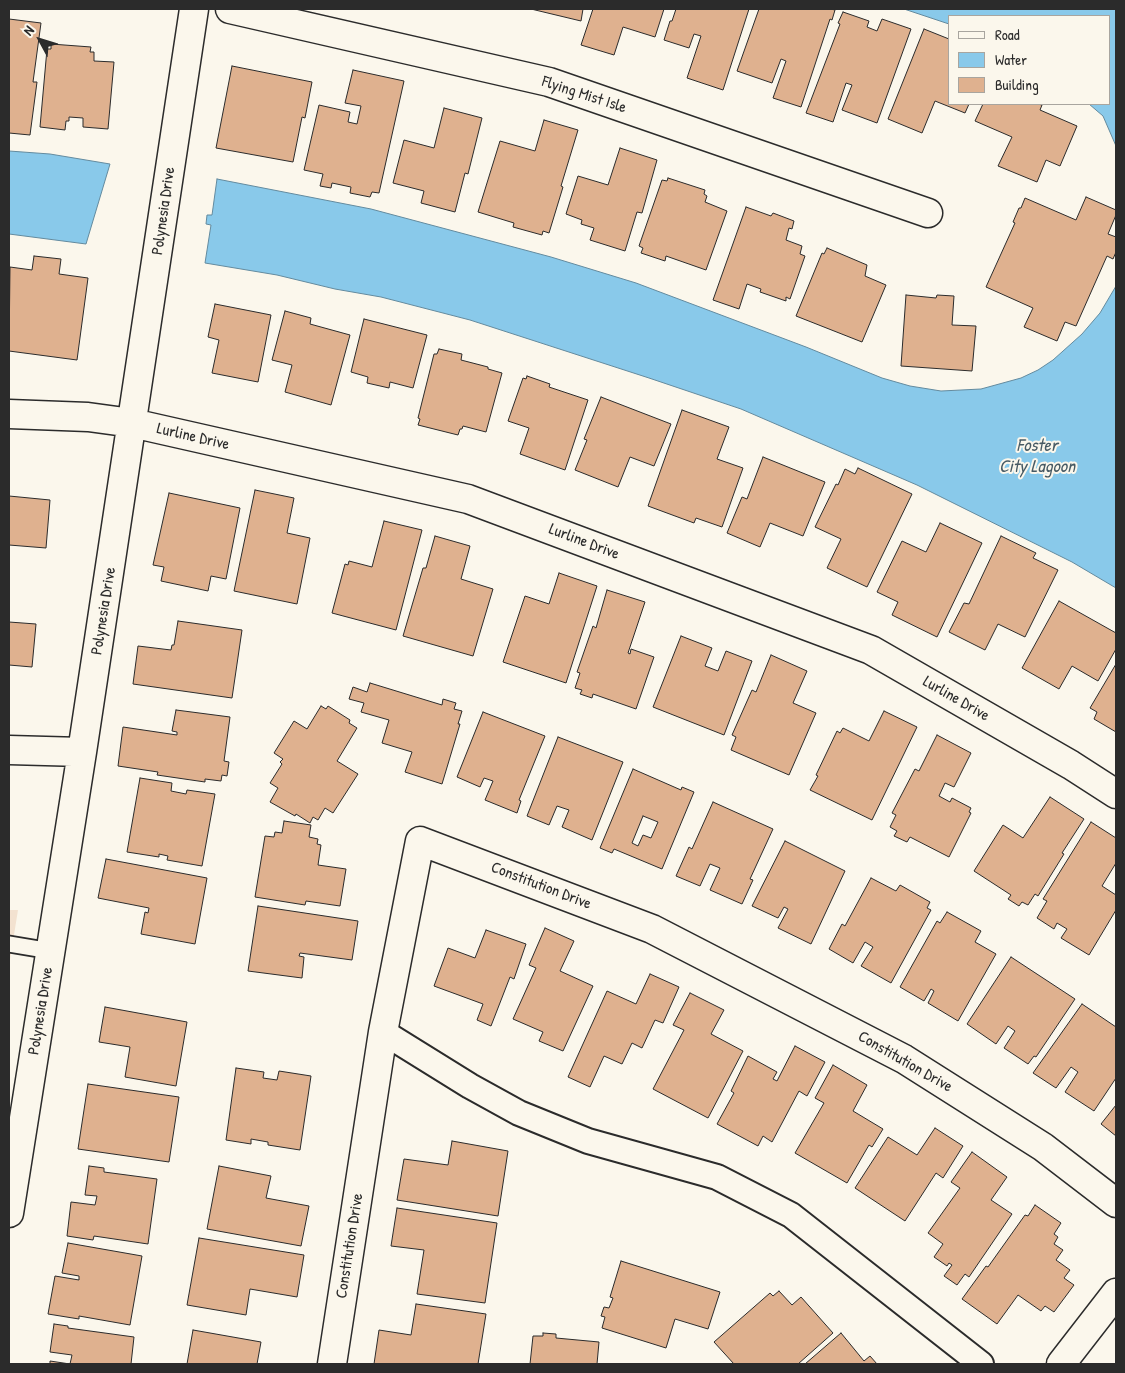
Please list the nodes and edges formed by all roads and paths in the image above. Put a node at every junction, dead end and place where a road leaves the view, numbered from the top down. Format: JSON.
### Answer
{"nodes":[{"id":1,"x":194,"y":9,"type":"edge"},
{"id":2,"x":230,"y":9,"type":"edge"},
{"id":3,"x":928,"y":213,"type":"dead end"},
{"id":4,"x":9,"y":414,"type":"edge"},
{"id":5,"x":132,"y":423,"type":"junction"},
{"id":6,"x":9,"y":750,"type":"edge"},
{"id":7,"x":82,"y":752,"type":"junction"},
{"id":8,"x":1116,"y":794,"type":"edge"},
{"id":9,"x":9,"y":944,"type":"edge"},
{"id":10,"x":51,"y":951,"type":"junction"},
{"id":11,"x":383,"y":1032,"type":"junction"},
{"id":12,"x":1116,"y":1203,"type":"edge"},
{"id":13,"x":9,"y":1213,"type":"edge"},
{"id":14,"x":1116,"y":1294,"type":"edge"},
{"id":15,"x":332,"y":1364,"type":"edge"},
{"id":16,"x":981,"y":1364,"type":"edge"},
{"id":17,"x":1061,"y":1364,"type":"edge"}],
"edges":[{"from":1,"to":5,"type":"street","name":"Polynesia Drive"},
{"from":2,"to":3,"type":"street","name":"Flying Mist Isle"},
{"from":4,"to":5,"type":"street","name":"Lurline Drive"},
{"from":5,"to":7,"type":"street","name":"Polynesia Drive"},
{"from":5,"to":8,"type":"street","name":"Lurline Drive"},
{"from":6,"to":7,"type":"street"},
{"from":7,"to":10,"type":"street","name":"Polynesia Drive"},
{"from":9,"to":10,"type":"lane"},
{"from":10,"to":13,"type":"street","name":"Polynesia Drive"},
{"from":11,"to":12,"type":"street","name":"Constitution Drive"},
{"from":11,"to":15,"type":"street","name":"Constitution Drive"},
{"from":11,"to":16,"type":"street"},
{"from":14,"to":17,"type":"street"}]}
